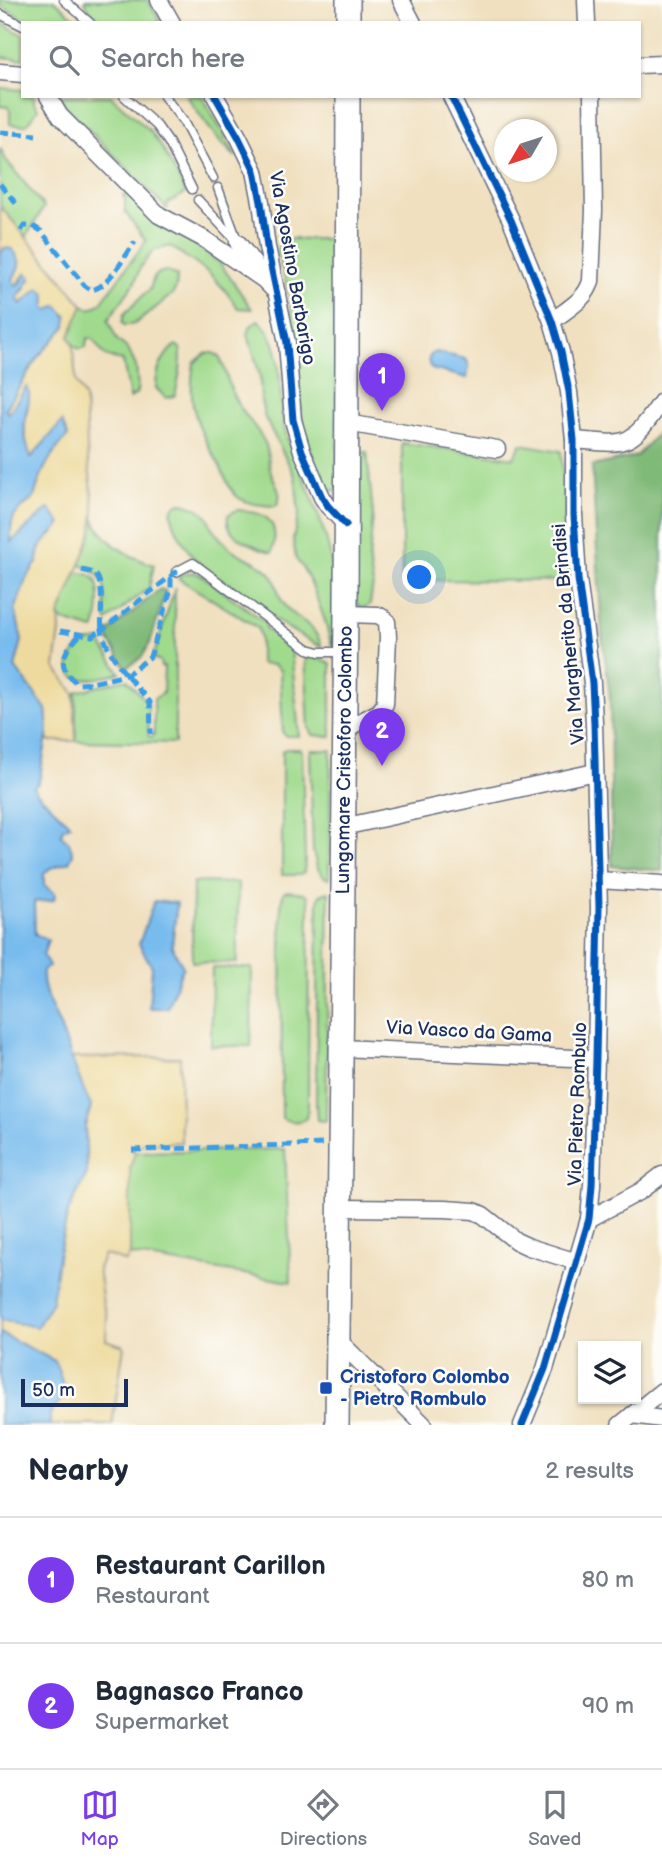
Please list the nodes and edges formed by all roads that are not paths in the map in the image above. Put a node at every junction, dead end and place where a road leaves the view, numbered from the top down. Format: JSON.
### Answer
{"nodes":[{"id":1,"x":64,"y":0,"type":"edge"},
{"id":2,"x":76,"y":0,"type":"edge"},
{"id":3,"x":159,"y":0,"type":"edge"},
{"id":4,"x":348,"y":0,"type":"edge"},
{"id":5,"x":401,"y":0,"type":"edge"},
{"id":6,"x":586,"y":0,"type":"edge"},
{"id":7,"x":76,"y":11,"type":"junction"},
{"id":8,"x":0,"y":14,"type":"edge"},
{"id":9,"x":88,"y":21,"type":"edge"},
{"id":10,"x":172,"y":21,"type":"edge"},
{"id":11,"x":348,"y":21,"type":"edge"},
{"id":12,"x":412,"y":21,"type":"edge"},
{"id":13,"x":587,"y":21,"type":"edge"},
{"id":14,"x":21,"y":25,"type":"edge"},
{"id":15,"x":662,"y":64,"type":"edge"},
{"id":16,"x":641,"y":65,"type":"edge"},
{"id":17,"x":0,"y":72,"type":"edge"},
{"id":18,"x":21,"y":74,"type":"edge"},
{"id":19,"x":49,"y":98,"type":"edge"},
{"id":20,"x":126,"y":98,"type":"edge"},
{"id":21,"x":166,"y":98,"type":"edge"},
{"id":22,"x":216,"y":98,"type":"edge"},
{"id":23,"x":348,"y":98,"type":"edge"},
{"id":24,"x":452,"y":98,"type":"edge"},
{"id":25,"x":592,"y":98,"type":"edge"},
{"id":26,"x":213,"y":178,"type":"dead end"},
{"id":27,"x":218,"y":188,"type":"dead end"},
{"id":28,"x":192,"y":189,"type":"dead end"},
{"id":29,"x":198,"y":200,"type":"dead end"},
{"id":30,"x":238,"y":243,"type":"junction"},
{"id":31,"x":277,"y":293,"type":"junction"},
{"id":32,"x":552,"y":321,"type":"junction"},
{"id":33,"x":662,"y":401,"type":"edge"},
{"id":34,"x":347,"y":423,"type":"junction"},
{"id":35,"x":574,"y":440,"type":"junction"},
{"id":36,"x":498,"y":449,"type":"dead end"},
{"id":37,"x":346,"y":525,"type":"junction"},
{"id":38,"x":176,"y":572,"type":"dead end"},
{"id":39,"x":346,"y":614,"type":"junction"},
{"id":40,"x":345,"y":653,"type":"junction"},
{"id":41,"x":344,"y":730,"type":"junction"},
{"id":42,"x":596,"y":772,"type":"junction"},
{"id":43,"x":343,"y":827,"type":"junction"},
{"id":44,"x":598,"y":880,"type":"junction"},
{"id":45,"x":662,"y":884,"type":"edge"},
{"id":46,"x":340,"y":1048,"type":"junction"},
{"id":47,"x":596,"y":1059,"type":"junction"},
{"id":48,"x":662,"y":1175,"type":"edge"},
{"id":49,"x":339,"y":1208,"type":"junction"},
{"id":50,"x":589,"y":1219,"type":"junction"},
{"id":51,"x":577,"y":1262,"type":"junction"},
{"id":52,"x":337,"y":1339,"type":"junction"},
{"id":53,"x":662,"y":1391,"type":"edge"},
{"id":54,"x":662,"y":1419,"type":"edge"},
{"id":55,"x":626,"y":1420,"type":"edge"},
{"id":56,"x":337,"y":1425,"type":"edge"},
{"id":57,"x":424,"y":1425,"type":"edge"},
{"id":58,"x":522,"y":1425,"type":"edge"}],
"edges":[{"from":1,"to":7,"type":"lane"},
{"from":2,"to":7,"type":"lane"},
{"from":3,"to":10,"type":"street"},
{"from":4,"to":11,"type":"main road"},
{"from":5,"to":12,"type":"street"},
{"from":6,"to":13,"type":"street"},
{"from":7,"to":9,"type":"lane"},
{"from":8,"to":14,"type":"lane"},
{"from":15,"to":16,"type":"street"},
{"from":17,"to":18,"type":"street"},
{"from":19,"to":31,"type":"street"},
{"from":20,"to":28,"type":"lane"},
{"from":21,"to":26,"type":"lane"},
{"from":22,"to":31,"type":"street","name":"Via Agostino Barbarigo"},
{"from":23,"to":34,"type":"main road","name":"Lungomare Cristoforo Colombo"},
{"from":24,"to":32,"type":"street","name":"Via Margherito da Brindisi"},
{"from":25,"to":32,"type":"street"},
{"from":27,"to":30,"type":"lane"},
{"from":29,"to":30,"type":"lane"},
{"from":30,"to":31,"type":"street"},
{"from":31,"to":37,"type":"street","name":"Via Agostino Barbarigo"},
{"from":32,"to":35,"type":"street","name":"Via Margherito da Brindisi"},
{"from":33,"to":35,"type":"street"},
{"from":34,"to":36,"type":"street"},
{"from":34,"to":37,"type":"main road","name":"Lungomare Cristoforo Colombo"},
{"from":35,"to":42,"type":"street","name":"Via Margherito da Brindisi"},
{"from":37,"to":39,"type":"main road","name":"Lungomare Cristoforo Colombo"},
{"from":38,"to":40,"type":"lane"},
{"from":39,"to":40,"type":"main road","name":"Lungomare Cristoforo Colombo"},
{"from":39,"to":41,"type":"street"},
{"from":40,"to":41,"type":"main road","name":"Lungomare Cristoforo Colombo"},
{"from":41,"to":43,"type":"main road","name":"Lungomare Cristoforo Colombo"},
{"from":42,"to":43,"type":"street"},
{"from":42,"to":44,"type":"street","name":"Via Pietro Rombulo"},
{"from":43,"to":46,"type":"main road","name":"Lungomare Cristoforo Colombo"},
{"from":44,"to":45,"type":"street"},
{"from":44,"to":47,"type":"street","name":"Via Pietro Rombulo"},
{"from":46,"to":47,"type":"street","name":"Via Vasco da Gama"},
{"from":46,"to":49,"type":"main road","name":"Lungomare Cristoforo Colombo"},
{"from":47,"to":50,"type":"street","name":"Via Pietro Rombulo"},
{"from":48,"to":50,"type":"street"},
{"from":49,"to":51,"type":"street"},
{"from":49,"to":52,"type":"main road","name":"Lungomare Cristoforo Colombo"},
{"from":50,"to":51,"type":"street","name":"Via Pietro Rombulo"},
{"from":51,"to":58,"type":"street","name":"Via Pietro Rombulo"},
{"from":52,"to":56,"type":"main road","name":"Lungomare Cristoforo Colombo"},
{"from":52,"to":57,"type":"street"},
{"from":53,"to":55,"type":"street"},
{"from":54,"to":55,"type":"street"}]}
